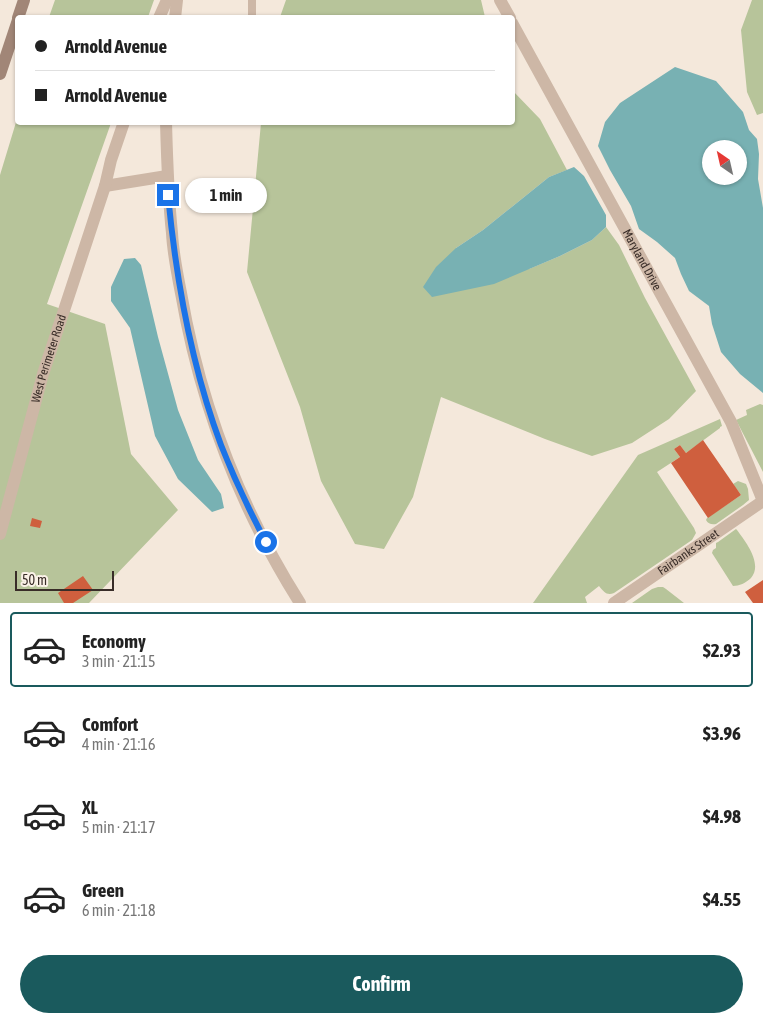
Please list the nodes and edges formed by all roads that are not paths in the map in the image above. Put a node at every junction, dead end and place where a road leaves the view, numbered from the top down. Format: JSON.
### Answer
{"nodes":[{"id":1,"x":24,"y":0,"type":"edge"},
{"id":2,"x":167,"y":0,"type":"edge"},
{"id":3,"x":177,"y":0,"type":"edge"},
{"id":4,"x":252,"y":0,"type":"edge"},
{"id":5,"x":500,"y":0,"type":"edge"},
{"id":6,"x":19,"y":15,"type":"edge"},
{"id":7,"x":160,"y":15,"type":"edge"},
{"id":8,"x":175,"y":15,"type":"edge"},
{"id":9,"x":252,"y":15,"type":"edge"},
{"id":10,"x":508,"y":15,"type":"edge"},
{"id":11,"x":15,"y":28,"type":"edge"},
{"id":12,"x":515,"y":28,"type":"edge"},
{"id":13,"x":0,"y":74,"type":"edge"},
{"id":14,"x":123,"y":125,"type":"edge"},
{"id":15,"x":166,"y":125,"type":"edge"},
{"id":16,"x":167,"y":176,"type":"junction"},
{"id":17,"x":105,"y":186,"type":"junction"},
{"id":18,"x":763,"y":501,"type":"edge"},
{"id":19,"x":0,"y":534,"type":"edge"},
{"id":20,"x":300,"y":603,"type":"edge"},
{"id":21,"x":614,"y":603,"type":"edge"}],
"edges":[{"from":1,"to":6,"type":"main road"},
{"from":2,"to":7,"type":"street"},
{"from":3,"to":8,"type":"street"},
{"from":4,"to":9,"type":"lane"},
{"from":5,"to":10,"type":"street"},
{"from":11,"to":13,"type":"main road"},
{"from":12,"to":18,"type":"street","name":"Maryland Drive"},
{"from":14,"to":17,"type":"street","name":"West Perimeter Road"},
{"from":15,"to":16,"type":"street"},
{"from":16,"to":17,"type":"street"},
{"from":16,"to":20,"type":"street"},
{"from":17,"to":19,"type":"street","name":"West Perimeter Road"},
{"from":18,"to":21,"type":"street","name":"Fairbanks Street"}]}
